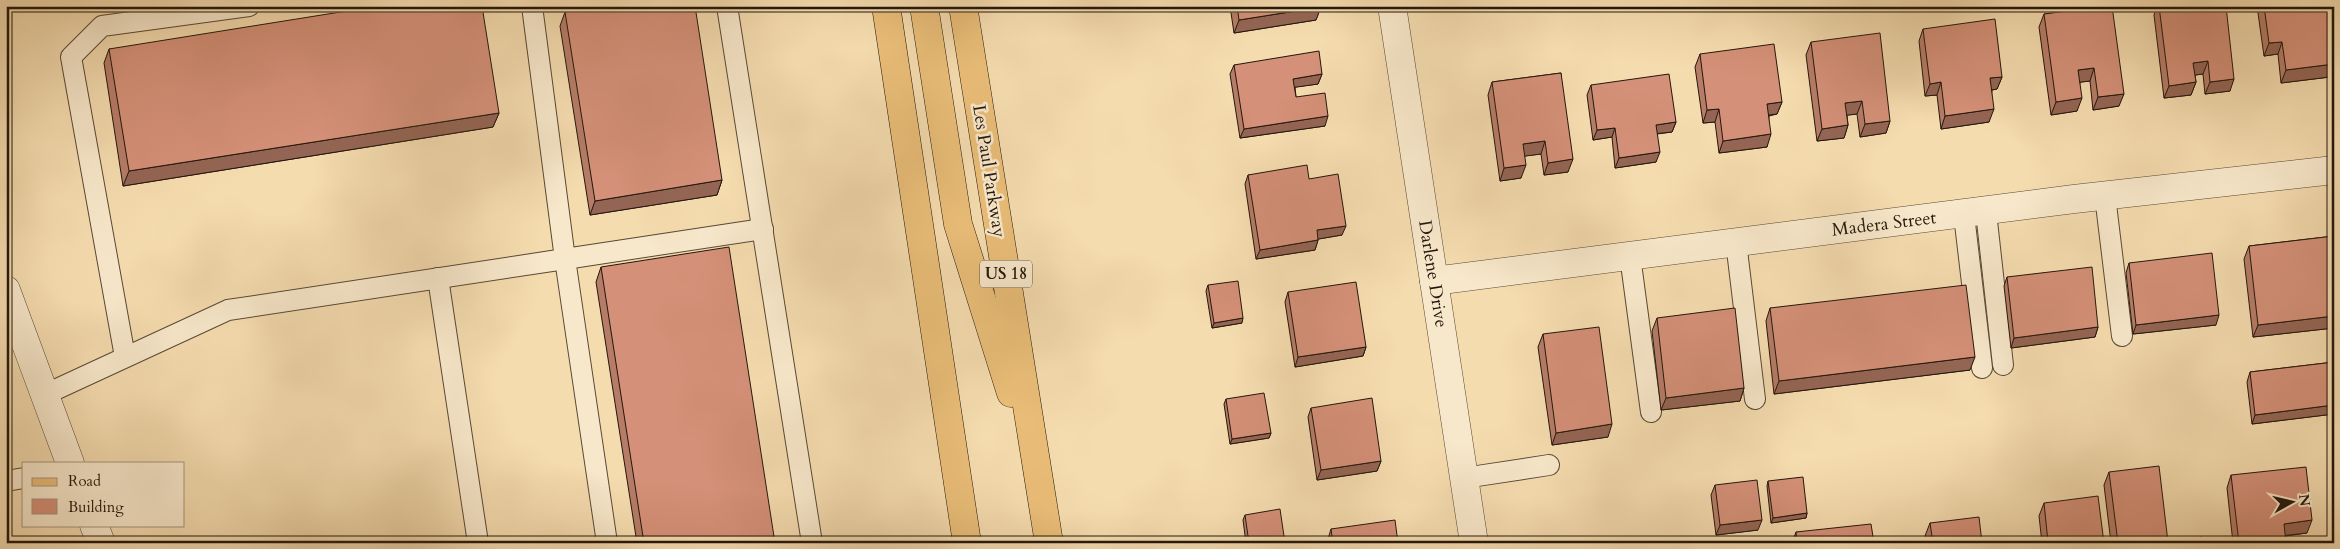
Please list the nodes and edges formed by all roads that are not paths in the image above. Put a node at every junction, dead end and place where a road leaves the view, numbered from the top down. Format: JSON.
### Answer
{"nodes":[{"id":1,"x":248,"y":6,"type":"edge"},
{"id":2,"x":532,"y":6,"type":"edge"},
{"id":3,"x":727,"y":6,"type":"edge"},
{"id":4,"x":886,"y":6,"type":"edge"},
{"id":5,"x":924,"y":6,"type":"edge"},
{"id":6,"x":963,"y":6,"type":"edge"},
{"id":7,"x":1392,"y":6,"type":"edge"},
{"id":8,"x":2334,"y":170,"type":"edge"},
{"id":9,"x":2105,"y":196,"type":"junction"},
{"id":10,"x":1975,"y":214,"type":"junction"},
{"id":11,"x":763,"y":230,"type":"junction"},
{"id":12,"x":1736,"y":242,"type":"junction"},
{"id":13,"x":1630,"y":256,"type":"junction"},
{"id":14,"x":565,"y":259,"type":"junction"},
{"id":15,"x":438,"y":278,"type":"junction"},
{"id":16,"x":1434,"y":280,"type":"junction"},
{"id":17,"x":6,"y":290,"type":"edge"},
{"id":18,"x":13,"y":326,"type":"edge"},
{"id":19,"x":2122,"y":336,"type":"dead end"},
{"id":20,"x":126,"y":358,"type":"junction"},
{"id":21,"x":2003,"y":365,"type":"dead end"},
{"id":22,"x":1982,"y":368,"type":"dead end"},
{"id":23,"x":44,"y":395,"type":"junction"},
{"id":24,"x":1755,"y":399,"type":"dead end"},
{"id":25,"x":1651,"y":412,"type":"dead end"},
{"id":26,"x":70,"y":462,"type":"edge"},
{"id":27,"x":1549,"y":465,"type":"dead end"},
{"id":28,"x":22,"y":478,"type":"edge"},
{"id":29,"x":1464,"y":478,"type":"junction"},
{"id":30,"x":6,"y":481,"type":"edge"},
{"id":31,"x":1041,"y":487,"type":"junction"},
{"id":32,"x":94,"y":526,"type":"edge"},
{"id":33,"x":101,"y":543,"type":"edge"},
{"id":34,"x":478,"y":543,"type":"edge"},
{"id":35,"x":608,"y":543,"type":"edge"},
{"id":36,"x":812,"y":543,"type":"edge"},
{"id":37,"x":967,"y":543,"type":"edge"},
{"id":38,"x":1049,"y":543,"type":"edge"},
{"id":39,"x":1474,"y":543,"type":"edge"}],
"edges":[{"from":1,"to":20,"type":"lane"},
{"from":2,"to":14,"type":"lane"},
{"from":3,"to":11,"type":"lane"},
{"from":4,"to":37,"type":"main road"},
{"from":5,"to":31,"type":"main road"},
{"from":6,"to":31,"type":"main road","name":"Les Paul Parkway","number":"US 18"},
{"from":7,"to":16,"type":"street","name":"Darlene Drive"},
{"from":8,"to":9,"type":"street","name":"Madera Street"},
{"from":9,"to":10,"type":"street","name":"Madera Street"},
{"from":9,"to":19,"type":"lane"},
{"from":10,"to":12,"type":"street","name":"Madera Street"},
{"from":10,"to":21,"type":"lane"},
{"from":10,"to":22,"type":"lane"},
{"from":11,"to":14,"type":"lane"},
{"from":11,"to":36,"type":"lane"},
{"from":12,"to":13,"type":"street","name":"Madera Street"},
{"from":12,"to":24,"type":"lane"},
{"from":13,"to":16,"type":"street","name":"Madera Street"},
{"from":13,"to":25,"type":"lane"},
{"from":14,"to":15,"type":"lane"},
{"from":14,"to":35,"type":"lane"},
{"from":15,"to":20,"type":"lane"},
{"from":15,"to":34,"type":"lane"},
{"from":16,"to":29,"type":"street","name":"Darlene Drive"},
{"from":17,"to":18,"type":"street"},
{"from":18,"to":23,"type":"street"},
{"from":20,"to":23,"type":"lane"},
{"from":23,"to":26,"type":"street"},
{"from":27,"to":29,"type":"lane"},
{"from":28,"to":30,"type":"lane"},
{"from":29,"to":39,"type":"street","name":"Darlene Drive"},
{"from":31,"to":38,"type":"main road","name":"Les Paul Parkway","number":"US 18"},
{"from":32,"to":33,"type":"street"}]}
